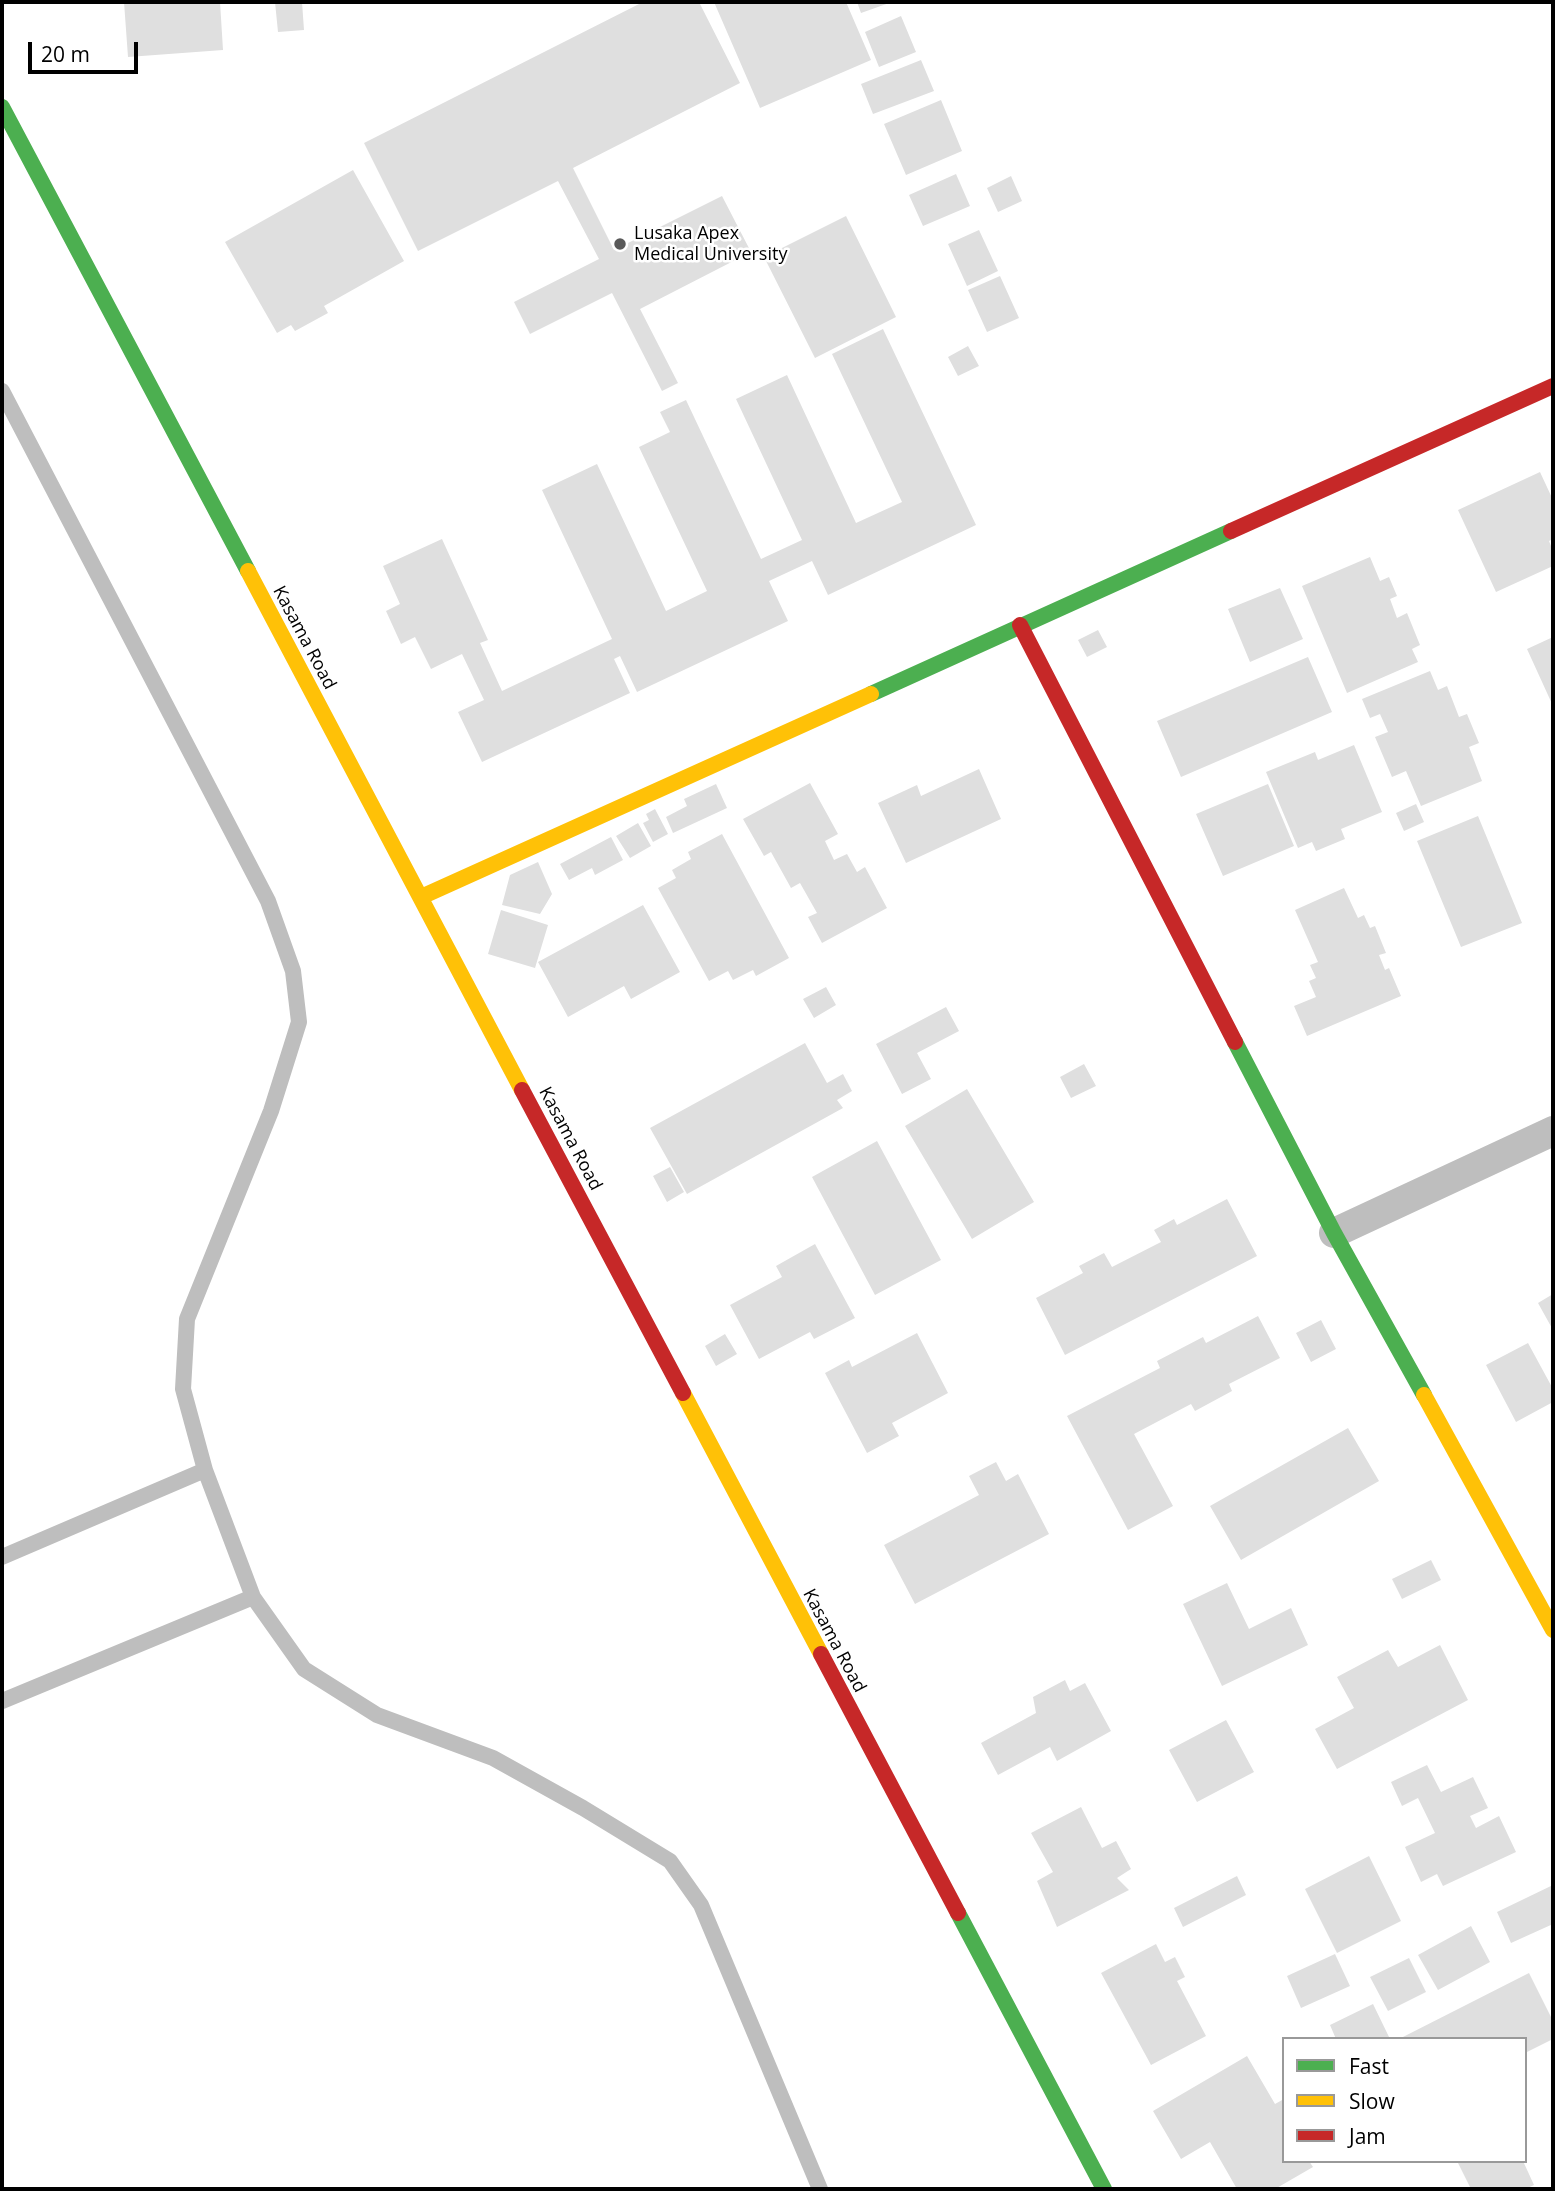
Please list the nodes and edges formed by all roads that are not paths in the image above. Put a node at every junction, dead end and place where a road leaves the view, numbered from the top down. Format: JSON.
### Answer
{"nodes":[{"id":1,"x":2,"y":107,"type":"edge"},
{"id":2,"x":1553,"y":386,"type":"edge"},
{"id":3,"x":2,"y":391,"type":"edge"},
{"id":4,"x":1020,"y":625,"type":"junction"},
{"id":5,"x":421,"y":897,"type":"junction"},
{"id":6,"x":1553,"y":1131,"type":"edge"},
{"id":7,"x":1334,"y":1233,"type":"junction"},
{"id":8,"x":205,"y":1470,"type":"junction"},
{"id":9,"x":2,"y":1557,"type":"edge"},
{"id":10,"x":253,"y":1597,"type":"junction"},
{"id":11,"x":1553,"y":1630,"type":"edge"},
{"id":12,"x":2,"y":1702,"type":"edge"},
{"id":13,"x":820,"y":2189,"type":"edge"},
{"id":14,"x":1104,"y":2189,"type":"edge"}],
"edges":[{"from":1,"to":5,"type":"street","name":"Kasama Road"},
{"from":2,"to":4,"type":"street"},
{"from":3,"to":8,"type":"lane"},
{"from":4,"to":5,"type":"street"},
{"from":4,"to":7,"type":"street"},
{"from":5,"to":14,"type":"street","name":"Kasama Road"},
{"from":6,"to":7,"type":"street"},
{"from":7,"to":11,"type":"street"},
{"from":8,"to":9,"type":"lane"},
{"from":8,"to":10,"type":"lane"},
{"from":10,"to":12,"type":"lane"},
{"from":10,"to":13,"type":"lane"}]}
